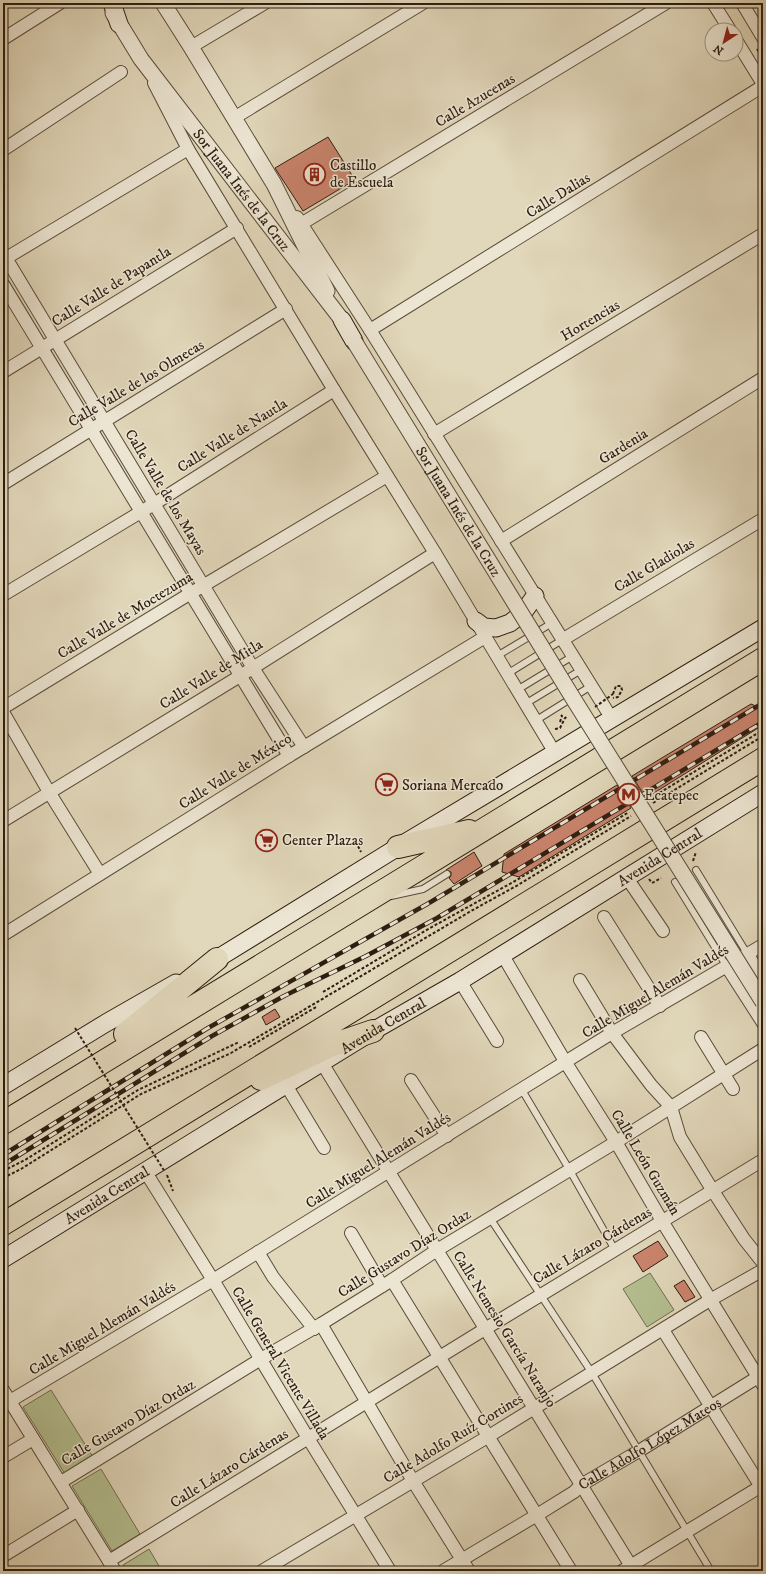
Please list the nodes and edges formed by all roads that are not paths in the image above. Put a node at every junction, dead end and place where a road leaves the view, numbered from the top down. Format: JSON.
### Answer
{"nodes":[{"id":1,"x":60,"y":3,"type":"edge"},
{"id":2,"x":106,"y":3,"type":"edge"},
{"id":3,"x":112,"y":3,"type":"edge"},
{"id":4,"x":163,"y":3,"type":"edge"},
{"id":5,"x":265,"y":3,"type":"edge"},
{"id":6,"x":423,"y":3,"type":"edge"},
{"id":7,"x":666,"y":3,"type":"edge"},
{"id":8,"x":713,"y":3,"type":"edge"},
{"id":9,"x":742,"y":3,"type":"edge"},
{"id":10,"x":725,"y":22,"type":"edge"},
{"id":11,"x":119,"y":24,"type":"junction"},
{"id":12,"x":763,"y":38,"type":"edge"},
{"id":13,"x":3,"y":39,"type":"edge"},
{"id":14,"x":191,"y":47,"type":"junction"},
{"id":15,"x":744,"y":53,"type":"edge"},
{"id":16,"x":141,"y":59,"type":"junction"},
{"id":17,"x":121,"y":72,"type":"dead end"},
{"id":18,"x":763,"y":85,"type":"edge"},
{"id":19,"x":234,"y":118,"type":"junction"},
{"id":20,"x":188,"y":149,"type":"junction"},
{"id":21,"x":3,"y":150,"type":"edge"},
{"id":22,"x":274,"y":184,"type":"junction"},
{"id":23,"x":301,"y":224,"type":"junction"},
{"id":24,"x":237,"y":228,"type":"junction"},
{"id":25,"x":763,"y":234,"type":"edge"},
{"id":26,"x":4,"y":257,"type":"edge"},
{"id":27,"x":3,"y":284,"type":"edge"},
{"id":28,"x":286,"y":309,"type":"junction"},
{"id":29,"x":342,"y":320,"type":"junction"},
{"id":30,"x":370,"y":330,"type":"junction"},
{"id":31,"x":56,"y":340,"type":"junction"},
{"id":32,"x":354,"y":340,"type":"joint"},
{"id":33,"x":42,"y":348,"type":"junction"},
{"id":34,"x":3,"y":372,"type":"edge"},
{"id":35,"x":763,"y":378,"type":"edge"},
{"id":36,"x":334,"y":390,"type":"junction"},
{"id":37,"x":105,"y":422,"type":"junction"},
{"id":38,"x":91,"y":430,"type":"junction"},
{"id":39,"x":434,"y":434,"type":"junction"},
{"id":40,"x":387,"y":476,"type":"junction"},
{"id":41,"x":3,"y":484,"type":"edge"},
{"id":42,"x":154,"y":504,"type":"junction"},
{"id":43,"x":141,"y":512,"type":"junction"},
{"id":44,"x":763,"y":519,"type":"edge"},
{"id":45,"x":501,"y":541,"type":"junction"},
{"id":46,"x":435,"y":553,"type":"junction"},
{"id":47,"x":204,"y":585,"type":"junction"},
{"id":48,"x":191,"y":593,"type":"junction"},
{"id":49,"x":3,"y":595,"type":"edge"},
{"id":50,"x":535,"y":596,"type":"junction"},
{"id":51,"x":476,"y":621,"type":"junction"},
{"id":52,"x":552,"y":623,"type":"junction"},
{"id":53,"x":763,"y":628,"type":"edge"},
{"id":54,"x":485,"y":637,"type":"junction"},
{"id":55,"x":562,"y":640,"type":"junction"},
{"id":56,"x":497,"y":656,"type":"junction"},
{"id":57,"x":573,"y":656,"type":"junction"},
{"id":58,"x":763,"y":659,"type":"edge"},
{"id":59,"x":253,"y":668,"type":"junction"},
{"id":60,"x":581,"y":670,"type":"junction"},
{"id":61,"x":507,"y":674,"type":"junction"},
{"id":62,"x":240,"y":676,"type":"junction"},
{"id":63,"x":591,"y":686,"type":"junction"},
{"id":64,"x":517,"y":690,"type":"junction"},
{"id":65,"x":525,"y":704,"type":"junction"},
{"id":66,"x":3,"y":708,"type":"edge"},
{"id":67,"x":3,"y":712,"type":"edge"},
{"id":68,"x":612,"y":719,"type":"junction"},
{"id":69,"x":536,"y":721,"type":"junction"},
{"id":70,"x":304,"y":747,"type":"junction"},
{"id":71,"x":555,"y":753,"type":"junction"},
{"id":72,"x":289,"y":756,"type":"junction"},
{"id":73,"x":763,"y":759,"type":"edge"},
{"id":74,"x":49,"y":792,"type":"junction"},
{"id":75,"x":763,"y":793,"type":"edge"},
{"id":76,"x":3,"y":821,"type":"edge"},
{"id":77,"x":488,"y":826,"type":"junction"},
{"id":78,"x":398,"y":847,"type":"junction"},
{"id":79,"x":696,"y":870,"type":"dead end"},
{"id":80,"x":100,"y":874,"type":"junction"},
{"id":81,"x":447,"y":874,"type":"dead end"},
{"id":82,"x":627,"y":878,"type":"junction"},
{"id":83,"x":675,"y":882,"type":"dead end"},
{"id":84,"x":365,"y":901,"type":"junction"},
{"id":85,"x":604,"y":917,"type":"dead end"},
{"id":86,"x":663,"y":931,"type":"dead end"},
{"id":87,"x":3,"y":935,"type":"edge"},
{"id":88,"x":763,"y":945,"type":"edge"},
{"id":89,"x":502,"y":954,"type":"junction"},
{"id":90,"x":748,"y":954,"type":"junction"},
{"id":91,"x":217,"y":959,"type":"junction"},
{"id":92,"x":727,"y":966,"type":"junction"},
{"id":93,"x":763,"y":979,"type":"edge"},
{"id":94,"x":580,"y":980,"type":"dead end"},
{"id":95,"x":460,"y":981,"type":"junction"},
{"id":96,"x":763,"y":1002,"type":"edge"},
{"id":97,"x":660,"y":1006,"type":"junction"},
{"id":98,"x":763,"y":1023,"type":"edge"},
{"id":99,"x":373,"y":1031,"type":"junction"},
{"id":100,"x":612,"y":1033,"type":"junction"},
{"id":101,"x":701,"y":1037,"type":"dead end"},
{"id":102,"x":497,"y":1041,"type":"dead end"},
{"id":103,"x":763,"y":1049,"type":"edge"},
{"id":104,"x":322,"y":1063,"type":"junction"},
{"id":105,"x":566,"y":1063,"type":"junction"},
{"id":106,"x":724,"y":1074,"type":"junction"},
{"id":107,"x":411,"y":1080,"type":"dead end"},
{"id":108,"x":286,"y":1085,"type":"junction"},
{"id":109,"x":3,"y":1086,"type":"edge"},
{"id":110,"x":58,"y":1089,"type":"junction"},
{"id":111,"x":734,"y":1089,"type":"dead end"},
{"id":112,"x":522,"y":1090,"type":"junction"},
{"id":113,"x":212,"y":1095,"type":"junction"},
{"id":114,"x":671,"y":1107,"type":"junction"},
{"id":115,"x":3,"y":1122,"type":"edge"},
{"id":116,"x":447,"y":1136,"type":"junction"},
{"id":117,"x":616,"y":1142,"type":"junction"},
{"id":118,"x":324,"y":1148,"type":"dead end"},
{"id":119,"x":763,"y":1160,"type":"edge"},
{"id":120,"x":569,"y":1169,"type":"junction"},
{"id":121,"x":145,"y":1171,"type":"junction"},
{"id":122,"x":390,"y":1172,"type":"junction"},
{"id":123,"x":713,"y":1191,"type":"junction"},
{"id":124,"x":490,"y":1218,"type":"junction"},
{"id":125,"x":662,"y":1221,"type":"junction"},
{"id":126,"x":3,"y":1224,"type":"edge"},
{"id":127,"x":352,"y":1233,"type":"dead end"},
{"id":128,"x":437,"y":1250,"type":"junction"},
{"id":129,"x":615,"y":1250,"type":"junction"},
{"id":130,"x":258,"y":1252,"type":"junction"},
{"id":131,"x":3,"y":1259,"type":"edge"},
{"id":132,"x":763,"y":1263,"type":"edge"},
{"id":133,"x":763,"y":1270,"type":"edge"},
{"id":134,"x":213,"y":1280,"type":"junction"},
{"id":135,"x":387,"y":1283,"type":"junction"},
{"id":136,"x":541,"y":1294,"type":"junction"},
{"id":137,"x":710,"y":1300,"type":"junction"},
{"id":138,"x":318,"y":1326,"type":"junction"},
{"id":139,"x":484,"y":1329,"type":"junction"},
{"id":140,"x":663,"y":1330,"type":"junction"},
{"id":141,"x":439,"y":1357,"type":"junction"},
{"id":142,"x":261,"y":1359,"type":"junction"},
{"id":143,"x":592,"y":1373,"type":"junction"},
{"id":144,"x":761,"y":1379,"type":"edge"},
{"id":145,"x":3,"y":1390,"type":"edge"},
{"id":146,"x":10,"y":1401,"type":"junction"},
{"id":147,"x":367,"y":1403,"type":"junction"},
{"id":148,"x":711,"y":1406,"type":"junction"},
{"id":149,"x":534,"y":1408,"type":"junction"},
{"id":150,"x":489,"y":1436,"type":"junction"},
{"id":151,"x":308,"y":1438,"type":"junction"},
{"id":152,"x":33,"y":1439,"type":"junction"},
{"id":153,"x":639,"y":1451,"type":"junction"},
{"id":154,"x":3,"y":1457,"type":"edge"},
{"id":155,"x":413,"y":1480,"type":"junction"},
{"id":156,"x":61,"y":1482,"type":"junction"},
{"id":157,"x":581,"y":1485,"type":"junction"},
{"id":158,"x":762,"y":1487,"type":"edge"},
{"id":159,"x":78,"y":1510,"type":"junction"},
{"id":160,"x":356,"y":1515,"type":"junction"},
{"id":161,"x":537,"y":1515,"type":"junction"},
{"id":162,"x":686,"y":1532,"type":"junction"},
{"id":163,"x":3,"y":1556,"type":"edge"},
{"id":164,"x":463,"y":1560,"type":"junction"},
{"id":165,"x":112,"y":1566,"type":"edge"},
{"id":166,"x":629,"y":1569,"type":"edge"},
{"id":167,"x":262,"y":1571,"type":"edge"},
{"id":168,"x":390,"y":1571,"type":"edge"},
{"id":169,"x":443,"y":1571,"type":"edge"},
{"id":170,"x":469,"y":1571,"type":"edge"},
{"id":171,"x":571,"y":1571,"type":"edge"},
{"id":172,"x":711,"y":1571,"type":"edge"}],
"edges":[{"from":1,"to":13,"type":"street"},
{"from":2,"to":11,"type":"street","name":"Sor Juana Inés de la Cruz"},
{"from":3,"to":11,"type":"main road"},
{"from":4,"to":14,"type":"street","name":"Sor Juana Inés de la Cruz"},
{"from":5,"to":14,"type":"street"},
{"from":6,"to":19,"type":"street"},
{"from":7,"to":23,"type":"street","name":"Calle Azucenas"},
{"from":8,"to":10,"type":"street"},
{"from":9,"to":12,"type":"street"},
{"from":11,"to":16,"type":"street","name":"Sor Juana Inés de la Cruz"},
{"from":14,"to":19,"type":"street","name":"Sor Juana Inés de la Cruz"},
{"from":15,"to":18,"type":"street"},
{"from":16,"to":20,"type":"street"},
{"from":16,"to":29,"type":"street","name":"Sor Juana Inés de la Cruz"},
{"from":17,"to":21,"type":"street"},
{"from":18,"to":30,"type":"street","name":"Calle Dalias"},
{"from":19,"to":22,"type":"street","name":"Sor Juana Inés de la Cruz"},
{"from":20,"to":24,"type":"street"},
{"from":20,"to":26,"type":"street"},
{"from":22,"to":23,"type":"street"},
{"from":22,"to":29,"type":"street","name":"Sor Juana Inés de la Cruz"},
{"from":23,"to":30,"type":"street"},
{"from":24,"to":28,"type":"street"},
{"from":24,"to":31,"type":"street","name":"Calle Valle de Papantla"},
{"from":25,"to":39,"type":"street","name":"Hortencias"},
{"from":26,"to":31,"type":"street","name":"Calle Valle de los Mayas"},
{"from":27,"to":33,"type":"street","name":"Calle Valle de los Mayas"},
{"from":28,"to":36,"type":"street"},
{"from":28,"to":37,"type":"street","name":"Calle Valle de los Olmecas"},
{"from":29,"to":32,"type":"main road","name":"Sor Juana Inés de la Cruz"},
{"from":30,"to":39,"type":"street"},
{"from":31,"to":33,"type":"street","name":"Calle Valle de Papantla"},
{"from":31,"to":37,"type":"street","name":"Calle Valle de los Mayas"},
{"from":32,"to":96,"type":"street","name":"Sor Juana Inés de la Cruz","bridge":true},
{"from":33,"to":34,"type":"street","name":"Calle Valle de Papantla"},
{"from":33,"to":38,"type":"street","name":"Calle Valle de los Mayas"},
{"from":35,"to":45,"type":"street","name":"Gardenia"},
{"from":36,"to":40,"type":"street"},
{"from":36,"to":42,"type":"street","name":"Calle Valle de Nautla"},
{"from":37,"to":38,"type":"street","name":"Calle Valle de los Olmecas"},
{"from":37,"to":42,"type":"street","name":"Calle Valle de los Mayas"},
{"from":38,"to":41,"type":"street","name":"Calle Valle de los Olmecas"},
{"from":38,"to":43,"type":"street","name":"Calle Valle de los Mayas"},
{"from":39,"to":45,"type":"street"},
{"from":40,"to":46,"type":"street"},
{"from":40,"to":47,"type":"street","name":"Calle Valle de Moctezuma"},
{"from":42,"to":43,"type":"street","name":"Calle Valle de Nautla"},
{"from":42,"to":47,"type":"street","name":"Calle Valle de los Mayas"},
{"from":43,"to":48,"type":"street","name":"Calle Valle de los Mayas"},
{"from":43,"to":49,"type":"street","name":"Calle Valle de Nautla"},
{"from":44,"to":55,"type":"street","name":"Calle Gladiolas"},
{"from":45,"to":50,"type":"street"},
{"from":46,"to":51,"type":"street"},
{"from":46,"to":59,"type":"street","name":"Calle Valle de Mitla"},
{"from":47,"to":48,"type":"street","name":"Calle Valle de Moctezuma"},
{"from":47,"to":59,"type":"street","name":"Calle Valle de los Mayas"},
{"from":48,"to":62,"type":"street","name":"Calle Valle de los Mayas"},
{"from":48,"to":66,"type":"street","name":"Calle Valle de Moctezuma"},
{"from":50,"to":51,"type":"main road"},
{"from":50,"to":52,"type":"street"},
{"from":51,"to":54,"type":"street"},
{"from":52,"to":55,"type":"street"},
{"from":52,"to":56,"type":"lane"},
{"from":53,"to":68,"type":"main road"},
{"from":54,"to":56,"type":"street"},
{"from":54,"to":70,"type":"street","name":"Calle Valle de México"},
{"from":55,"to":57,"type":"street"},
{"from":55,"to":61,"type":"lane"},
{"from":56,"to":61,"type":"street"},
{"from":57,"to":60,"type":"street"},
{"from":57,"to":64,"type":"lane"},
{"from":58,"to":77,"type":"highway"},
{"from":59,"to":62,"type":"street","name":"Calle Valle de Mitla"},
{"from":59,"to":70,"type":"street","name":"Calle Valle de los Mayas"},
{"from":60,"to":63,"type":"street"},
{"from":60,"to":65,"type":"lane"},
{"from":61,"to":64,"type":"street"},
{"from":62,"to":72,"type":"street","name":"Calle Valle de los Mayas"},
{"from":62,"to":74,"type":"street","name":"Calle Valle de Mitla"},
{"from":63,"to":68,"type":"street"},
{"from":63,"to":69,"type":"lane"},
{"from":64,"to":65,"type":"street"},
{"from":65,"to":69,"type":"street"},
{"from":67,"to":74,"type":"street"},
{"from":68,"to":71,"type":"main road"},
{"from":69,"to":71,"type":"street"},
{"from":70,"to":72,"type":"street","name":"Calle Valle de México"},
{"from":71,"to":78,"type":"main road"},
{"from":72,"to":80,"type":"street","name":"Calle Valle de México"},
{"from":73,"to":113,"type":"highway","name":"Avenida Central"},
{"from":74,"to":76,"type":"street","name":"Calle Valle de Mitla"},
{"from":74,"to":80,"type":"street"},
{"from":75,"to":82,"type":"main road","name":"Avenida Central"},
{"from":77,"to":78,"type":"highway"},
{"from":77,"to":84,"type":"highway"},
{"from":78,"to":91,"type":"main road"},
{"from":79,"to":90,"type":"lane"},
{"from":80,"to":87,"type":"street","name":"Calle Valle de México"},
{"from":81,"to":84,"type":"lane"},
{"from":82,"to":86,"type":"street"},
{"from":82,"to":89,"type":"main road","name":"Avenida Central"},
{"from":83,"to":92,"type":"lane"},
{"from":84,"to":110,"type":"highway"},
{"from":85,"to":97,"type":"street"},
{"from":88,"to":90,"type":"street","name":"Calle Miguel Alemán Valdés"},
{"from":89,"to":95,"type":"main road","name":"Avenida Central"},
{"from":89,"to":105,"type":"street","name":"Calle León Guzmán"},
{"from":90,"to":92,"type":"street","name":"Calle Miguel Alemán Valdés"},
{"from":90,"to":93,"type":"street"},
{"from":91,"to":109,"type":"main road"},
{"from":91,"to":110,"type":"highway"},
{"from":92,"to":97,"type":"street","name":"Calle Miguel Alemán Valdés"},
{"from":92,"to":98,"type":"street"},
{"from":94,"to":100,"type":"street"},
{"from":95,"to":99,"type":"main road","name":"Avenida Central"},
{"from":95,"to":102,"type":"street"},
{"from":97,"to":100,"type":"street","name":"Calle Miguel Alemán Valdés"},
{"from":99,"to":104,"type":"main road","name":"Avenida Central"},
{"from":99,"to":113,"type":"highway"},
{"from":100,"to":105,"type":"street","name":"Calle Miguel Alemán Valdés"},
{"from":100,"to":114,"type":"street"},
{"from":101,"to":106,"type":"street"},
{"from":103,"to":106,"type":"street","name":"Calle Gustavo Díaz Ordaz"},
{"from":104,"to":108,"type":"main road","name":"Avenida Central"},
{"from":104,"to":122,"type":"street","name":"Calle Nemesio García Naranjo"},
{"from":105,"to":112,"type":"street","name":"Calle Miguel Alemán Valdés"},
{"from":105,"to":117,"type":"street","name":"Calle León Guzmán"},
{"from":106,"to":111,"type":"street"},
{"from":106,"to":114,"type":"street","name":"Calle Gustavo Díaz Ordaz"},
{"from":107,"to":116,"type":"street"},
{"from":108,"to":118,"type":"street"},
{"from":108,"to":121,"type":"main road","name":"Avenida Central"},
{"from":110,"to":115,"type":"highway"},
{"from":112,"to":116,"type":"street","name":"Calle Miguel Alemán Valdés"},
{"from":112,"to":120,"type":"lane"},
{"from":113,"to":126,"type":"highway","name":"Avenida Central"},
{"from":114,"to":117,"type":"street","name":"Calle Gustavo Díaz Ordaz"},
{"from":114,"to":123,"type":"street"},
{"from":116,"to":122,"type":"street","name":"Calle Miguel Alemán Valdés"},
{"from":117,"to":120,"type":"street","name":"Calle Gustavo Díaz Ordaz"},
{"from":117,"to":125,"type":"street","name":"Calle León Guzmán"},
{"from":119,"to":123,"type":"street","name":"Calle Lázaro Cárdenas"},
{"from":120,"to":124,"type":"street","name":"Calle Gustavo Díaz Ordaz"},
{"from":120,"to":129,"type":"lane"},
{"from":121,"to":131,"type":"main road","name":"Avenida Central"},
{"from":121,"to":134,"type":"street","name":"Calle General Vicente Villada"},
{"from":122,"to":128,"type":"street","name":"Calle Nemesio García Naranjo"},
{"from":122,"to":130,"type":"street","name":"Calle Miguel Alemán Valdés"},
{"from":123,"to":125,"type":"street","name":"Calle Lázaro Cárdenas"},
{"from":123,"to":132,"type":"street"},
{"from":124,"to":128,"type":"street","name":"Calle Gustavo Díaz Ordaz"},
{"from":124,"to":136,"type":"lane"},
{"from":125,"to":129,"type":"street","name":"Calle Lázaro Cárdenas"},
{"from":125,"to":137,"type":"street","name":"Calle León Guzmán"},
{"from":127,"to":135,"type":"street"},
{"from":128,"to":135,"type":"street","name":"Calle Gustavo Díaz Ordaz"},
{"from":128,"to":139,"type":"street","name":"Calle Nemesio García Naranjo"},
{"from":129,"to":136,"type":"street","name":"Calle Lázaro Cárdenas"},
{"from":130,"to":134,"type":"street","name":"Calle Miguel Alemán Valdés"},
{"from":130,"to":138,"type":"street"},
{"from":133,"to":137,"type":"street","name":"Calle Adolfo Ruíz Cortines"},
{"from":134,"to":142,"type":"street","name":"Calle General Vicente Villada"},
{"from":134,"to":146,"type":"street","name":"Calle Miguel Alemán Valdés"},
{"from":135,"to":138,"type":"street","name":"Calle Gustavo Díaz Ordaz"},
{"from":135,"to":141,"type":"street"},
{"from":136,"to":139,"type":"street","name":"Calle Lázaro Cárdenas"},
{"from":136,"to":143,"type":"lane"},
{"from":137,"to":140,"type":"street","name":"Calle Adolfo Ruíz Cortines"},
{"from":137,"to":144,"type":"street","name":"Calle León Guzmán"},
{"from":138,"to":142,"type":"street","name":"Calle Gustavo Díaz Ordaz"},
{"from":138,"to":147,"type":"street"},
{"from":139,"to":141,"type":"street","name":"Calle Lázaro Cárdenas"},
{"from":139,"to":149,"type":"street","name":"Calle Nemesio García Naranjo"},
{"from":140,"to":143,"type":"street","name":"Calle Adolfo Ruíz Cortines"},
{"from":140,"to":148,"type":"street"},
{"from":141,"to":147,"type":"street","name":"Calle Lázaro Cárdenas"},
{"from":141,"to":150,"type":"street"},
{"from":142,"to":151,"type":"street","name":"Calle General Vicente Villada"},
{"from":142,"to":156,"type":"street","name":"Calle Gustavo Díaz Ordaz"},
{"from":143,"to":149,"type":"street","name":"Calle Adolfo Ruíz Cortines"},
{"from":143,"to":153,"type":"lane"},
{"from":144,"to":148,"type":"street","name":"Calle Adolfo López Mateos"},
{"from":145,"to":146,"type":"street"},
{"from":146,"to":152,"type":"street"},
{"from":147,"to":151,"type":"street","name":"Calle Lázaro Cárdenas"},
{"from":147,"to":155,"type":"street"},
{"from":148,"to":153,"type":"street","name":"Calle Adolfo López Mateos"},
{"from":148,"to":158,"type":"street"},
{"from":149,"to":150,"type":"street","name":"Calle Adolfo Ruíz Cortines"},
{"from":149,"to":157,"type":"street","name":"Calle Nemesio García Naranjo"},
{"from":150,"to":155,"type":"street","name":"Calle Adolfo Ruíz Cortines"},
{"from":150,"to":161,"type":"street"},
{"from":151,"to":160,"type":"street","name":"Calle General Vicente Villada"},
{"from":151,"to":165,"type":"street","name":"Calle Lázaro Cárdenas"},
{"from":152,"to":154,"type":"street"},
{"from":152,"to":156,"type":"street"},
{"from":153,"to":157,"type":"street","name":"Calle Adolfo López Mateos"},
{"from":153,"to":162,"type":"lane"},
{"from":155,"to":160,"type":"street","name":"Calle Adolfo Ruíz Cortines"},
{"from":155,"to":164,"type":"street"},
{"from":156,"to":159,"type":"street"},
{"from":157,"to":161,"type":"street","name":"Calle Adolfo López Mateos"},
{"from":157,"to":166,"type":"street","name":"Calle Nemesio García Naranjo"},
{"from":158,"to":162,"type":"street"},
{"from":159,"to":163,"type":"street"},
{"from":159,"to":165,"type":"street"},
{"from":160,"to":167,"type":"street","name":"Calle Adolfo Ruíz Cortines"},
{"from":160,"to":168,"type":"street","name":"Calle General Vicente Villada"},
{"from":161,"to":164,"type":"street","name":"Calle Adolfo López Mateos"},
{"from":161,"to":171,"type":"street"},
{"from":162,"to":166,"type":"street"},
{"from":162,"to":172,"type":"lane"},
{"from":164,"to":169,"type":"street","name":"Calle Adolfo López Mateos"},
{"from":164,"to":170,"type":"street"}]}
